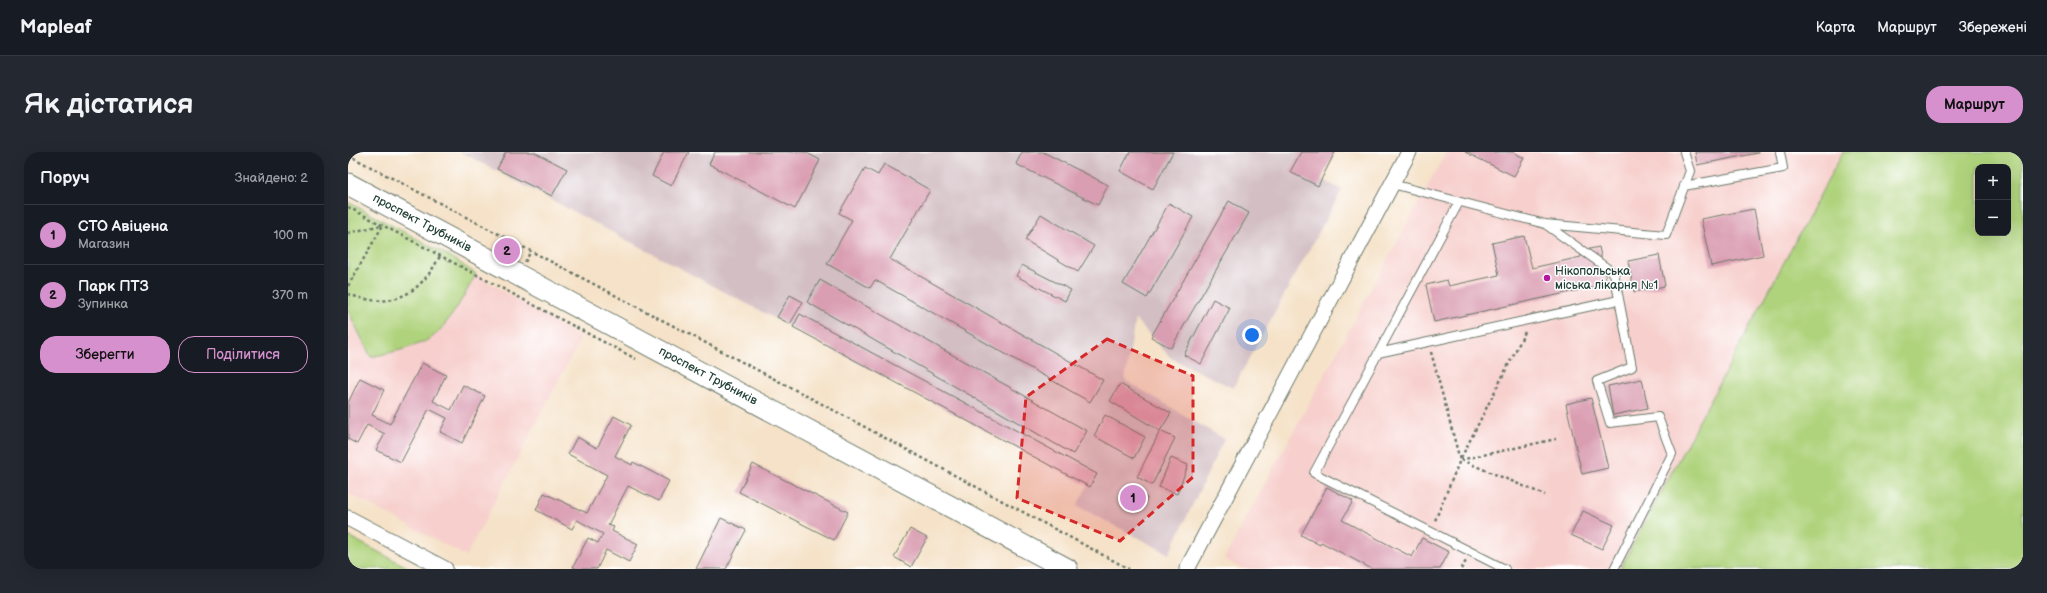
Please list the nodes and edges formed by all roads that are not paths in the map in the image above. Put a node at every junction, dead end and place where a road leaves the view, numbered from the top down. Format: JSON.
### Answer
{"nodes":[{"id":1,"x":1409,"y":152,"type":"edge"},
{"id":2,"x":1684,"y":152,"type":"edge"},
{"id":3,"x":1780,"y":152,"type":"edge"},
{"id":4,"x":348,"y":184,"type":"edge"},
{"id":5,"x":1392,"y":184,"type":"junction"},
{"id":6,"x":1684,"y":186,"type":"junction"},
{"id":7,"x":1459,"y":202,"type":"junction"},
{"id":8,"x":1545,"y":224,"type":"junction"},
{"id":9,"x":1619,"y":300,"type":"junction"},
{"id":10,"x":1378,"y":353,"type":"junction"},
{"id":11,"x":348,"y":518,"type":"edge"},
{"id":12,"x":444,"y":569,"type":"edge"},
{"id":13,"x":1067,"y":569,"type":"edge"},
{"id":14,"x":1187,"y":569,"type":"edge"},
{"id":15,"x":1505,"y":569,"type":"edge"},
{"id":16,"x":1614,"y":569,"type":"edge"}],
"edges":[{"from":1,"to":5,"type":"street"},
{"from":2,"to":6,"type":"lane"},
{"from":3,"to":6,"type":"lane"},
{"from":4,"to":13,"type":"main road","name":"проспект Трубників"},
{"from":5,"to":7,"type":"lane"},
{"from":5,"to":14,"type":"street"},
{"from":6,"to":8,"type":"lane"},
{"from":7,"to":8,"type":"lane"},
{"from":7,"to":10,"type":"lane"},
{"from":8,"to":9,"type":"lane"},
{"from":9,"to":10,"type":"lane"},
{"from":9,"to":16,"type":"lane"},
{"from":10,"to":15,"type":"lane"},
{"from":11,"to":12,"type":"street"}]}
